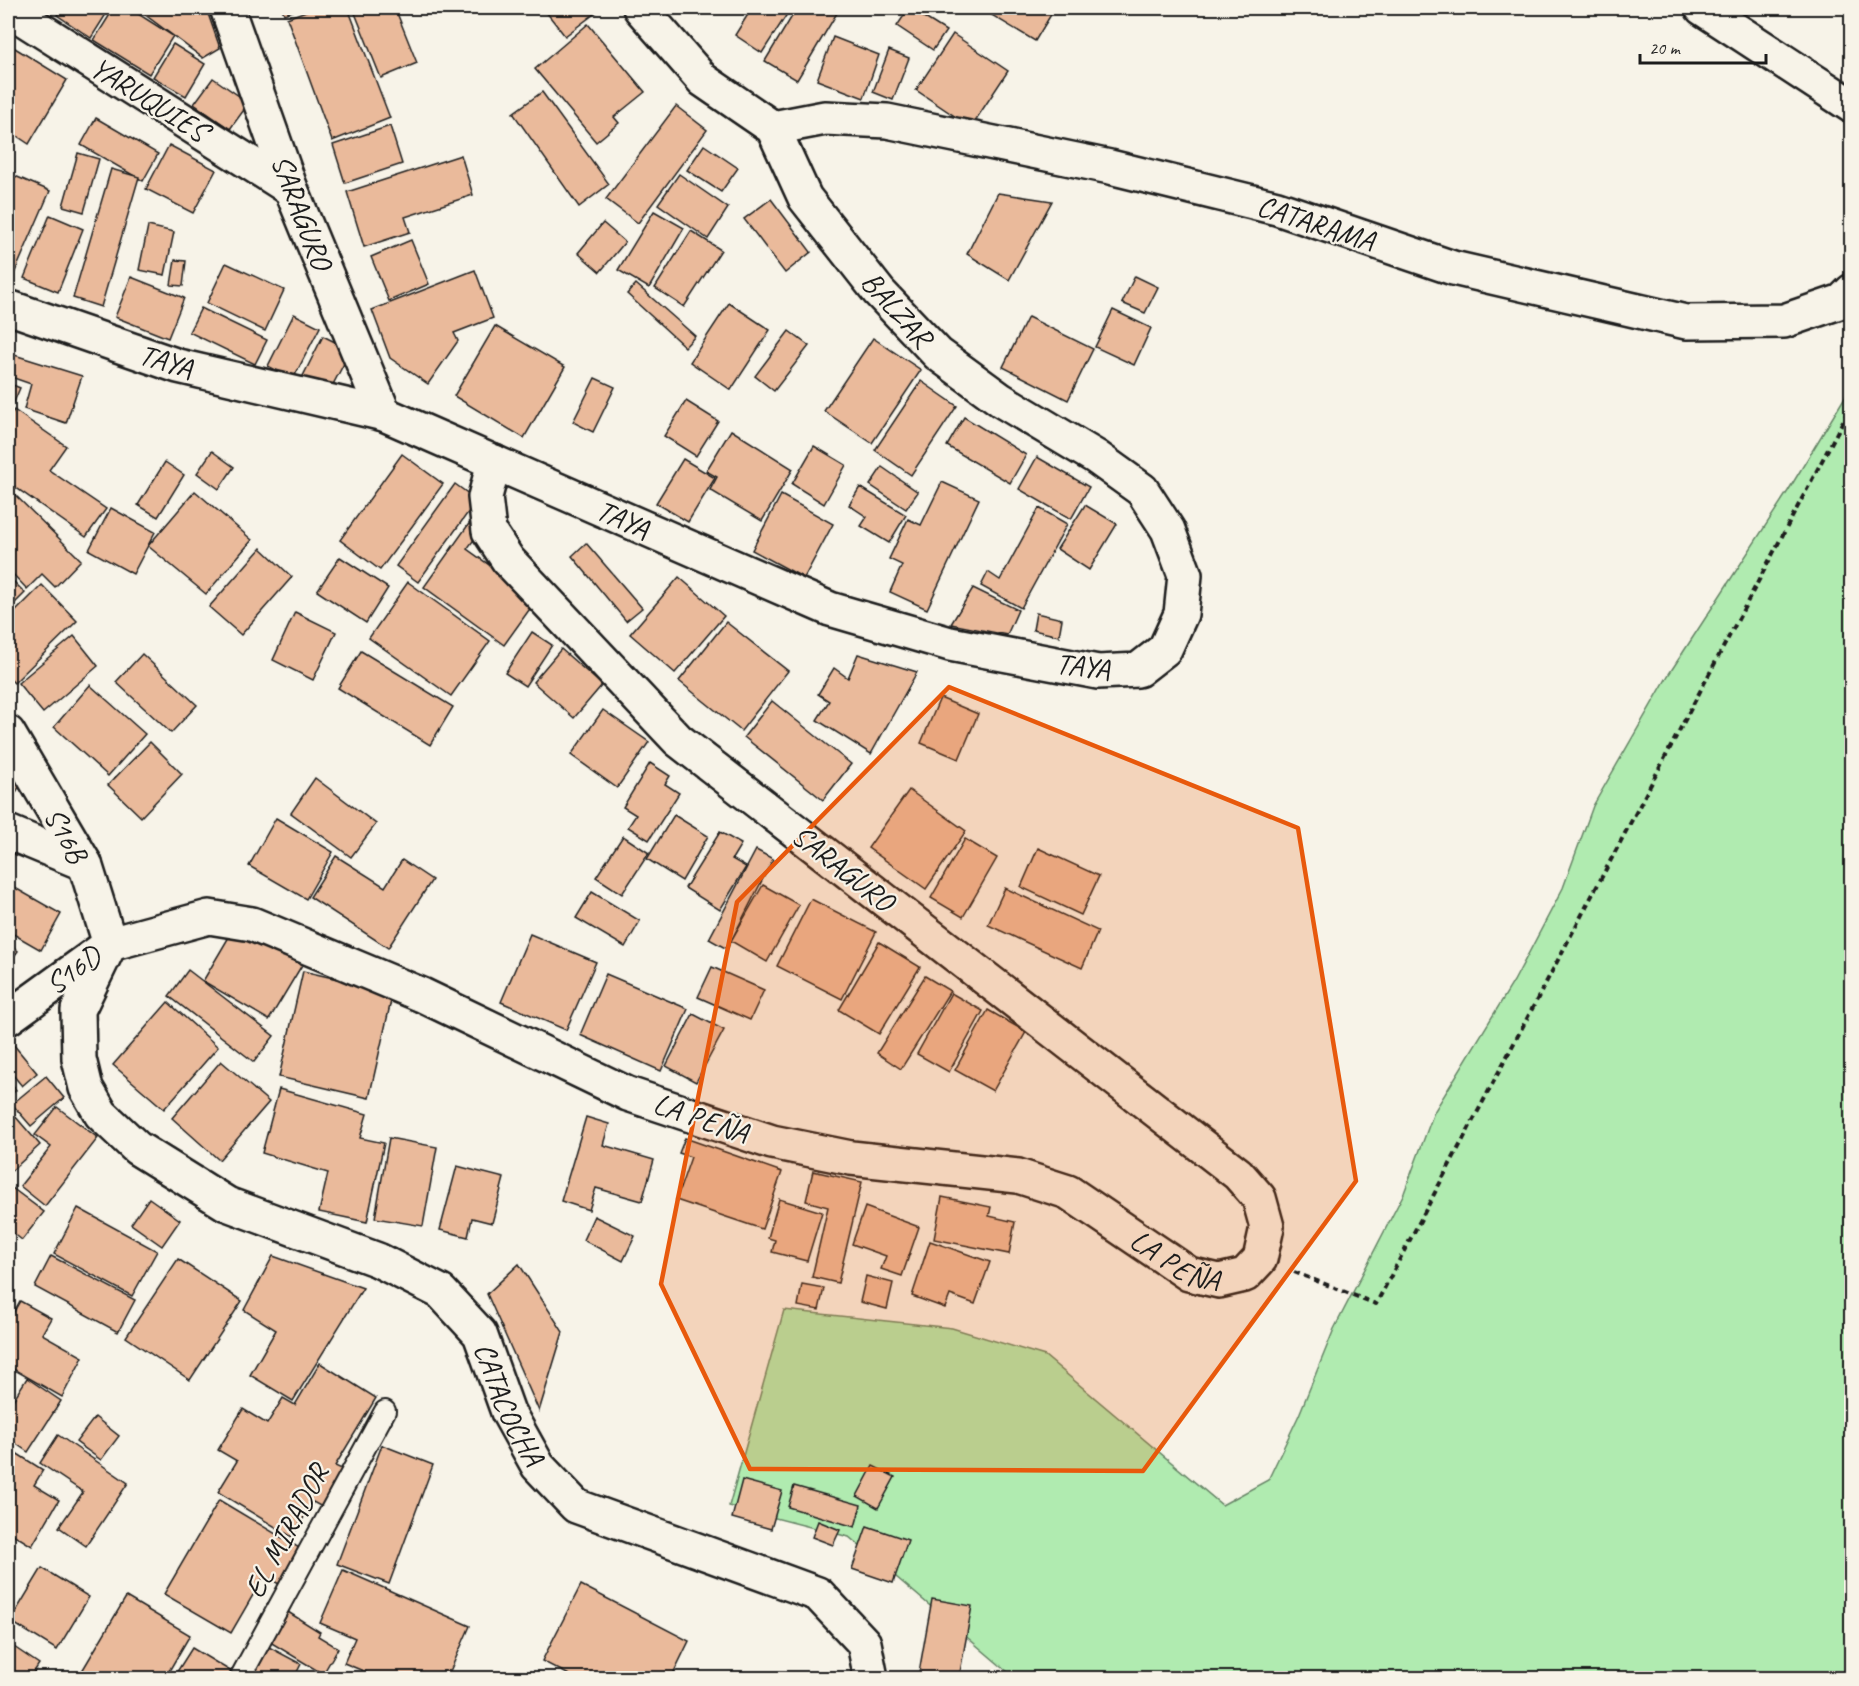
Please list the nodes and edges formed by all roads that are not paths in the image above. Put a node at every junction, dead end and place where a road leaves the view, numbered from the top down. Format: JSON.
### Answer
{"nodes":[{"id":1,"x":227,"y":8,"type":"edge"},
{"id":2,"x":640,"y":8,"type":"edge"},
{"id":3,"x":1702,"y":8,"type":"edge"},
{"id":4,"x":8,"y":9,"type":"edge"},
{"id":5,"x":1851,"y":106,"type":"edge"},
{"id":6,"x":773,"y":128,"type":"junction"},
{"id":7,"x":291,"y":189,"type":"junction"},
{"id":8,"x":1851,"y":291,"type":"edge"},
{"id":9,"x":8,"y":307,"type":"edge"},
{"id":10,"x":384,"y":414,"type":"junction"},
{"id":11,"x":494,"y":462,"type":"junction"},
{"id":12,"x":1185,"y":575,"type":"joint"},
{"id":13,"x":8,"y":733,"type":"edge"},
{"id":14,"x":8,"y":832,"type":"edge"},
{"id":15,"x":85,"y":864,"type":"junction"},
{"id":16,"x":110,"y":944,"type":"junction"},
{"id":17,"x":8,"y":1018,"type":"edge"},
{"id":18,"x":1268,"y":1227,"type":"joint"},
{"id":19,"x":385,"y":1411,"type":"dead end"},
{"id":20,"x":240,"y":1678,"type":"edge"},
{"id":21,"x":871,"y":1678,"type":"edge"}],
"edges":[{"from":1,"to":7,"type":"street","name":"SARAGURO"},
{"from":2,"to":6,"type":"street"},
{"from":3,"to":5,"type":"street"},
{"from":4,"to":7,"type":"street","name":"YARUQUIES"},
{"from":6,"to":8,"type":"street","name":"CATARAMA"},
{"from":6,"to":12,"type":"street","name":"BALZAR"},
{"from":7,"to":10,"type":"street","name":"SARAGURO"},
{"from":9,"to":10,"type":"street","name":"TAYA"},
{"from":10,"to":11,"type":"street","name":"TAYA"},
{"from":11,"to":12,"type":"street","name":"TAYA"},
{"from":11,"to":18,"type":"street","name":"SARAGURO"},
{"from":13,"to":15,"type":"street","name":"S16B"},
{"from":14,"to":15,"type":"street"},
{"from":15,"to":16,"type":"street","name":"S16B"},
{"from":16,"to":17,"type":"street","name":"S16D"},
{"from":16,"to":18,"type":"street","name":"LA PEÑA"},
{"from":16,"to":21,"type":"street","name":"CATACOCHA"},
{"from":19,"to":20,"type":"lane","name":"EL MIRADOR"}]}
